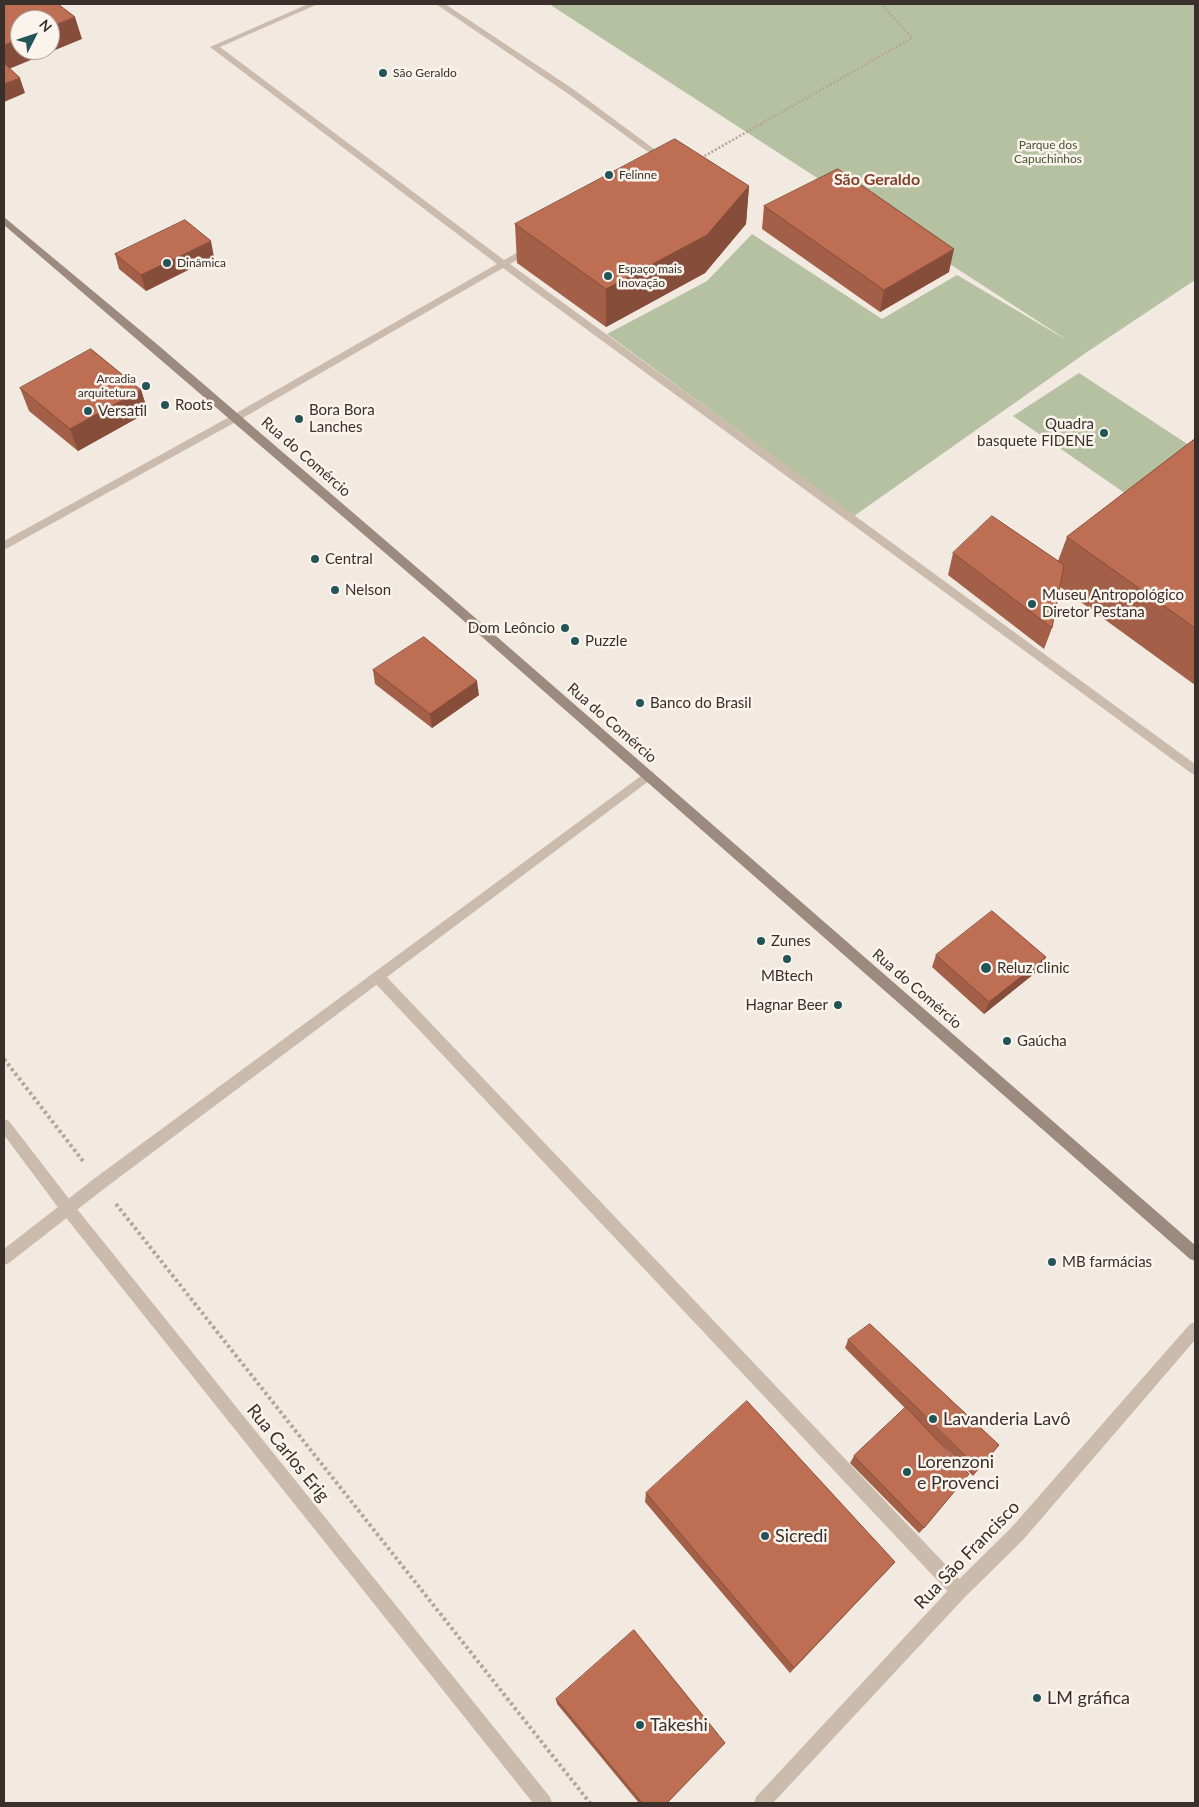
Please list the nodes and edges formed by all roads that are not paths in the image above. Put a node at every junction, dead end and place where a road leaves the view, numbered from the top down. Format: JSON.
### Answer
{"nodes":[{"id":1,"x":314,"y":4,"type":"edge"},
{"id":2,"x":440,"y":4,"type":"edge"},
{"id":3,"x":679,"y":171,"type":"edge"},
{"id":4,"x":4,"y":220,"type":"edge"},
{"id":5,"x":538,"y":245,"type":"edge"},
{"id":6,"x":502,"y":263,"type":"junction"},
{"id":7,"x":236,"y":416,"type":"junction"},
{"id":8,"x":4,"y":546,"type":"edge"},
{"id":9,"x":1195,"y":770,"type":"edge"},
{"id":10,"x":649,"y":775,"type":"junction"},
{"id":11,"x":378,"y":978,"type":"junction"},
{"id":12,"x":4,"y":1125,"type":"edge"},
{"id":13,"x":68,"y":1208,"type":"junction"},
{"id":14,"x":1195,"y":1254,"type":"edge"},
{"id":15,"x":4,"y":1258,"type":"edge"},
{"id":16,"x":1195,"y":1329,"type":"edge"},
{"id":17,"x":959,"y":1591,"type":"junction"},
{"id":18,"x":544,"y":1803,"type":"edge"},
{"id":19,"x":762,"y":1803,"type":"edge"}],
"edges":[{"from":1,"to":6,"type":"street"},
{"from":2,"to":3,"type":"street"},
{"from":4,"to":7,"type":"main road","name":"Rua do Comércio"},
{"from":5,"to":6,"type":"street"},
{"from":6,"to":7,"type":"street"},
{"from":6,"to":9,"type":"street"},
{"from":7,"to":8,"type":"street"},
{"from":7,"to":10,"type":"main road","name":"Rua do Comércio"},
{"from":10,"to":11,"type":"street"},
{"from":10,"to":14,"type":"main road","name":"Rua do Comércio"},
{"from":11,"to":13,"type":"street"},
{"from":11,"to":17,"type":"street"},
{"from":12,"to":13,"type":"street","name":"Rua Carlos Erig"},
{"from":13,"to":15,"type":"street"},
{"from":13,"to":18,"type":"street","name":"Rua Carlos Erig"},
{"from":16,"to":17,"type":"street","name":"Rua São Francisco"},
{"from":17,"to":19,"type":"street","name":"Rua São Francisco"}]}
